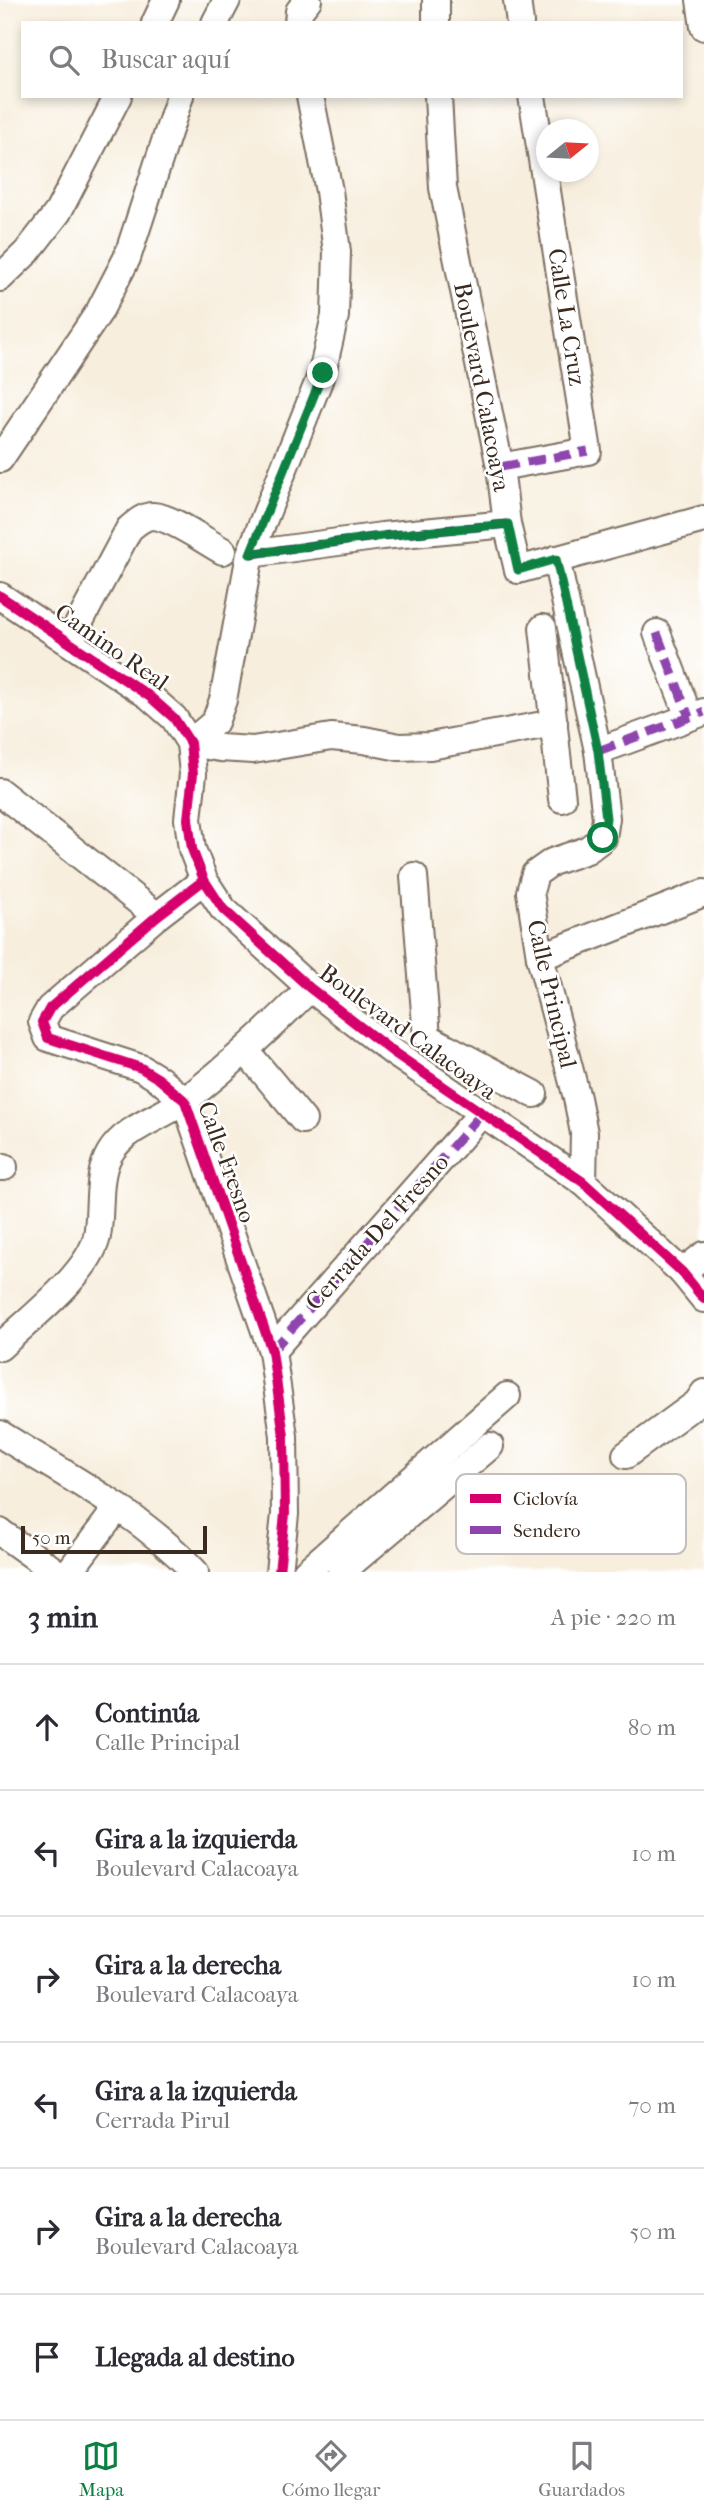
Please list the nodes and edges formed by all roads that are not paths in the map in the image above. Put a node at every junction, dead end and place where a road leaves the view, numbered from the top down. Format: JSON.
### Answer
{"nodes":[{"id":1,"x":166,"y":0,"type":"edge"},
{"id":2,"x":227,"y":0,"type":"edge"},
{"id":3,"x":309,"y":0,"type":"edge"},
{"id":4,"x":436,"y":0,"type":"edge"},
{"id":5,"x":517,"y":0,"type":"edge"},
{"id":6,"x":700,"y":0,"type":"edge"},
{"id":7,"x":156,"y":21,"type":"edge"},
{"id":8,"x":216,"y":21,"type":"edge"},
{"id":9,"x":298,"y":21,"type":"edge"},
{"id":10,"x":436,"y":21,"type":"edge"},
{"id":11,"x":520,"y":21,"type":"edge"},
{"id":12,"x":704,"y":27,"type":"edge"},
{"id":13,"x":117,"y":98,"type":"edge"},
{"id":14,"x":179,"y":98,"type":"edge"},
{"id":15,"x":310,"y":98,"type":"edge"},
{"id":16,"x":438,"y":98,"type":"edge"},
{"id":17,"x":532,"y":98,"type":"edge"},
{"id":18,"x":0,"y":278,"type":"edge"},
{"id":19,"x":0,"y":459,"type":"edge"},
{"id":20,"x":500,"y":467,"type":"junction"},
{"id":21,"x":704,"y":519,"type":"edge"},
{"id":22,"x":508,"y":524,"type":"junction"},
{"id":23,"x":223,"y":551,"type":"dead end"},
{"id":24,"x":250,"y":554,"type":"junction"},
{"id":25,"x":556,"y":559,"type":"junction"},
{"id":26,"x":0,"y":596,"type":"edge"},
{"id":27,"x":544,"y":628,"type":"dead end"},
{"id":28,"x":657,"y":633,"type":"dead end"},
{"id":29,"x":69,"y":642,"type":"junction"},
{"id":30,"x":697,"y":714,"type":"edge"},
{"id":31,"x":554,"y":723,"type":"junction"},
{"id":32,"x":190,"y":743,"type":"junction"},
{"id":33,"x":598,"y":751,"type":"junction"},
{"id":34,"x":0,"y":792,"type":"edge"},
{"id":35,"x":562,"y":799,"type":"dead end"},
{"id":36,"x":414,"y":876,"type":"dead end"},
{"id":37,"x":204,"y":880,"type":"junction"},
{"id":38,"x":704,"y":893,"type":"edge"},
{"id":39,"x":156,"y":916,"type":"junction"},
{"id":40,"x":540,"y":957,"type":"junction"},
{"id":41,"x":310,"y":988,"type":"junction"},
{"id":42,"x":427,"y":1037,"type":"junction"},
{"id":43,"x":246,"y":1051,"type":"junction"},
{"id":44,"x":393,"y":1052,"type":"junction"},
{"id":45,"x":534,"y":1094,"type":"dead end"},
{"id":46,"x":185,"y":1101,"type":"junction"},
{"id":47,"x":482,"y":1114,"type":"junction"},
{"id":48,"x":303,"y":1121,"type":"dead end"},
{"id":49,"x":583,"y":1182,"type":"junction"},
{"id":50,"x":704,"y":1255,"type":"edge"},
{"id":51,"x":682,"y":1272,"type":"junction"},
{"id":52,"x":704,"y":1298,"type":"edge"},
{"id":53,"x":0,"y":1347,"type":"edge"},
{"id":54,"x":272,"y":1351,"type":"junction"},
{"id":55,"x":704,"y":1393,"type":"edge"},
{"id":56,"x":507,"y":1396,"type":"dead end"},
{"id":57,"x":0,"y":1434,"type":"edge"},
{"id":58,"x":490,"y":1446,"type":"dead end"},
{"id":59,"x":626,"y":1455,"type":"dead end"},
{"id":60,"x":457,"y":1474,"type":"edge"},
{"id":61,"x":456,"y":1475,"type":"edge"},
{"id":62,"x":118,"y":1507,"type":"junction"},
{"id":63,"x":0,"y":1532,"type":"edge"},
{"id":64,"x":56,"y":1572,"type":"edge"},
{"id":65,"x":69,"y":1572,"type":"edge"},
{"id":66,"x":195,"y":1572,"type":"edge"},
{"id":67,"x":279,"y":1572,"type":"edge"},
{"id":68,"x":306,"y":1572,"type":"edge"},
{"id":69,"x":341,"y":1572,"type":"edge"}],
"edges":[{"from":1,"to":7,"type":"street"},
{"from":2,"to":8,"type":"street"},
{"from":3,"to":9,"type":"street"},
{"from":4,"to":10,"type":"street"},
{"from":5,"to":11,"type":"street"},
{"from":6,"to":12,"type":"street"},
{"from":13,"to":18,"type":"street"},
{"from":14,"to":19,"type":"street"},
{"from":15,"to":24,"type":"street"},
{"from":16,"to":20,"type":"street","name":"Boulevard Calacoaya"},
{"from":17,"to":20,"type":"street","name":"Calle La Cruz"},
{"from":20,"to":22,"type":"street","name":"Boulevard Calacoaya"},
{"from":21,"to":25,"type":"street","name":"Boulevard Calacoaya"},
{"from":22,"to":24,"type":"street"},
{"from":22,"to":25,"type":"street","name":"Boulevard Calacoaya"},
{"from":23,"to":29,"type":"street"},
{"from":24,"to":32,"type":"street"},
{"from":25,"to":33,"type":"street","name":"Calle Principal"},
{"from":26,"to":29,"type":"street","name":"Camino Real"},
{"from":27,"to":31,"type":"street"},
{"from":28,"to":30,"type":"street"},
{"from":29,"to":32,"type":"street","name":"Camino Real"},
{"from":30,"to":33,"type":"street"},
{"from":31,"to":32,"type":"street"},
{"from":31,"to":35,"type":"street"},
{"from":32,"to":37,"type":"street","name":"Boulevard Calacoaya"},
{"from":33,"to":40,"type":"street","name":"Calle Principal"},
{"from":34,"to":39,"type":"street"},
{"from":36,"to":42,"type":"street"},
{"from":37,"to":39,"type":"street","name":"Calle Fresno"},
{"from":37,"to":41,"type":"street","name":"Boulevard Calacoaya"},
{"from":38,"to":40,"type":"street"},
{"from":39,"to":46,"type":"street","name":"Calle Fresno"},
{"from":40,"to":49,"type":"street","name":"Calle Principal"},
{"from":41,"to":43,"type":"street"},
{"from":41,"to":44,"type":"street","name":"Boulevard Calacoaya"},
{"from":42,"to":44,"type":"street"},
{"from":42,"to":45,"type":"street"},
{"from":43,"to":46,"type":"street"},
{"from":43,"to":48,"type":"street"},
{"from":44,"to":47,"type":"street","name":"Boulevard Calacoaya"},
{"from":46,"to":53,"type":"street"},
{"from":46,"to":54,"type":"street","name":"Calle Fresno"},
{"from":47,"to":49,"type":"street","name":"Boulevard Calacoaya"},
{"from":47,"to":54,"type":"street","name":"Cerrada Del Fresno"},
{"from":49,"to":51,"type":"street","name":"Boulevard Calacoaya"},
{"from":50,"to":51,"type":"street"},
{"from":51,"to":52,"type":"street","name":"Boulevard Calacoaya"},
{"from":54,"to":67,"type":"street","name":"Calle Fresno"},
{"from":55,"to":59,"type":"street"},
{"from":56,"to":68,"type":"street"},
{"from":57,"to":62,"type":"street"},
{"from":58,"to":60,"type":"street"},
{"from":61,"to":69,"type":"street"},
{"from":62,"to":65,"type":"street"},
{"from":62,"to":66,"type":"street"},
{"from":63,"to":64,"type":"street"}]}
